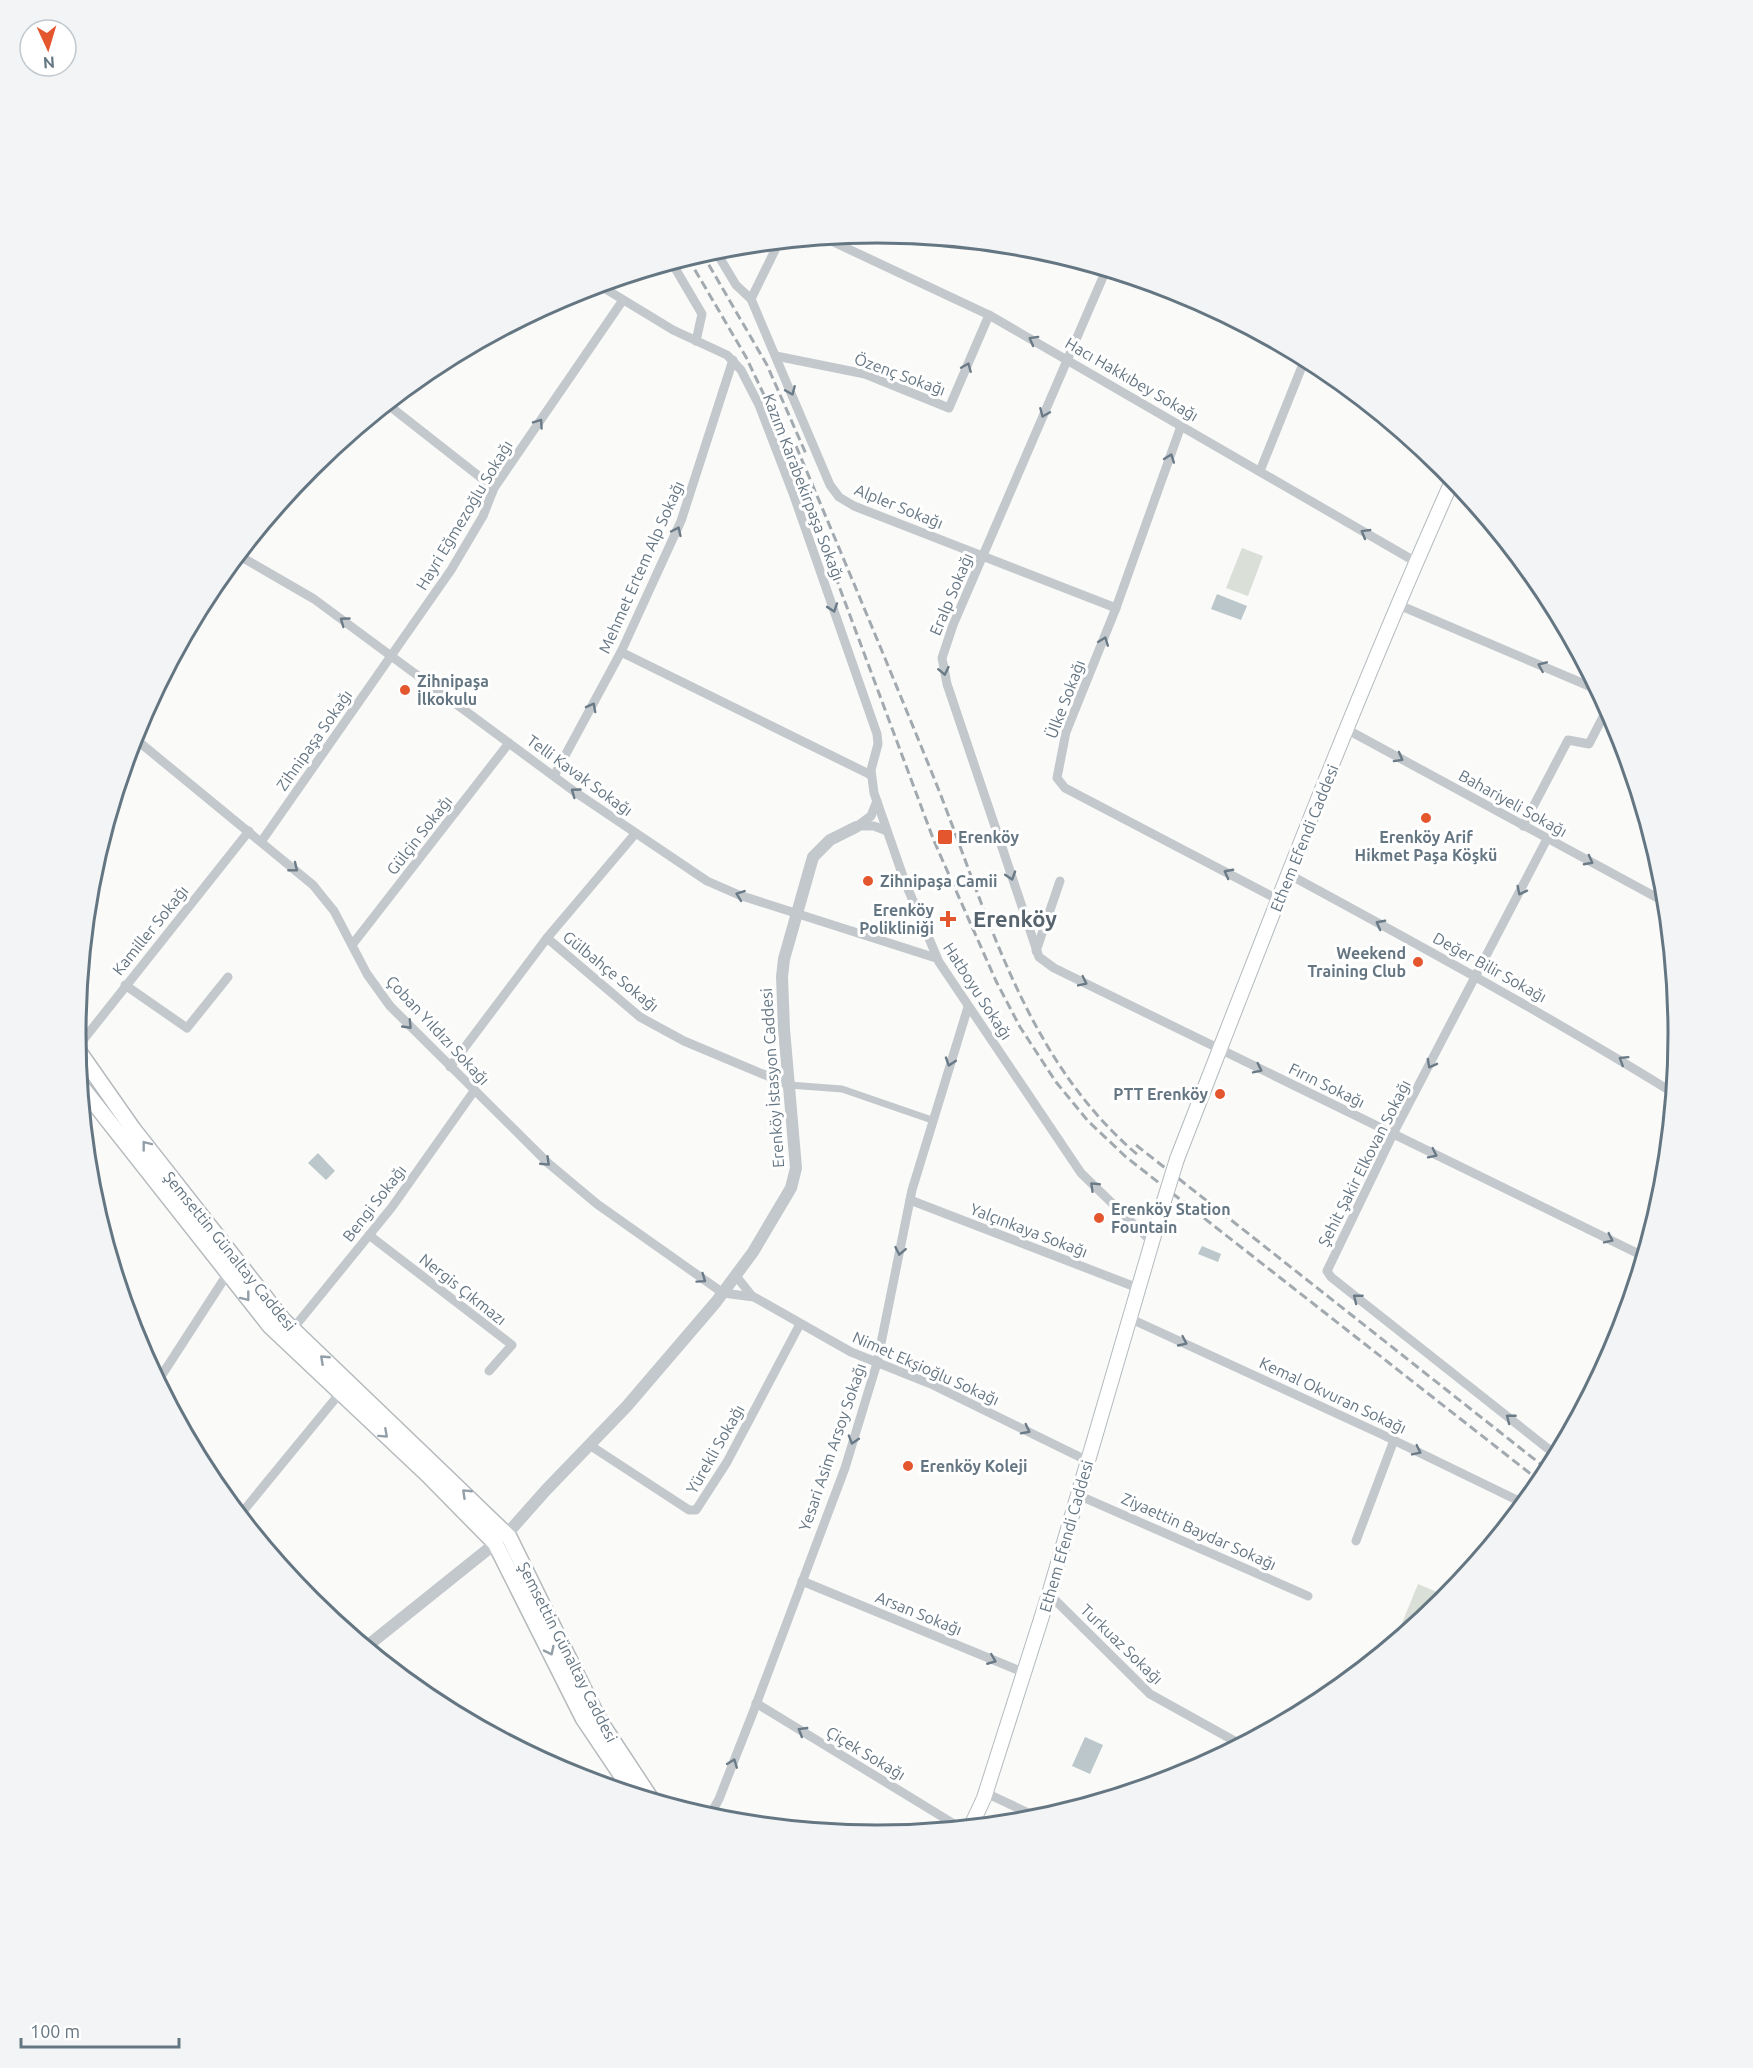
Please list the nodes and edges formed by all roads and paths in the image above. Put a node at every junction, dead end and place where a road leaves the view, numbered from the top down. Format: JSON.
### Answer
{"nodes":[{"id":1,"x":839,"y":244,"type":"edge"},
{"id":2,"x":775,"y":250,"type":"edge"},
{"id":3,"x":720,"y":258,"type":"edge"},
{"id":4,"x":676,"y":269,"type":"edge"},
{"id":5,"x":1103,"y":277,"type":"edge"},
{"id":6,"x":608,"y":290,"type":"edge"},
{"id":7,"x":751,"y":299,"type":"junction"},
{"id":8,"x":624,"y":300,"type":"junction"},
{"id":9,"x":989,"y":315,"type":"junction"},
{"id":10,"x":696,"y":341,"type":"junction"},
{"id":11,"x":776,"y":356,"type":"junction"},
{"id":12,"x":1067,"y":359,"type":"junction"},
{"id":13,"x":733,"y":360,"type":"junction"},
{"id":14,"x":1302,"y":367,"type":"edge"},
{"id":15,"x":392,"y":408,"type":"edge"},
{"id":16,"x":1181,"y":426,"type":"junction"},
{"id":17,"x":1260,"y":471,"type":"junction"},
{"id":18,"x":494,"y":488,"type":"junction"},
{"id":19,"x":1449,"y":488,"type":"edge"},
{"id":20,"x":983,"y":556,"type":"junction"},
{"id":21,"x":244,"y":559,"type":"edge"},
{"id":22,"x":1416,"y":562,"type":"junction"},
{"id":23,"x":1399,"y":605,"type":"junction"},
{"id":24,"x":1116,"y":608,"type":"junction"},
{"id":25,"x":621,"y":652,"type":"junction"},
{"id":26,"x":392,"y":656,"type":"junction"},
{"id":27,"x":1586,"y":685,"type":"edge"},
{"id":28,"x":1602,"y":720,"type":"edge"},
{"id":29,"x":1348,"y":730,"type":"junction"},
{"id":30,"x":509,"y":743,"type":"junction"},
{"id":31,"x":141,"y":744,"type":"edge"},
{"id":32,"x":871,"y":775,"type":"junction"},
{"id":33,"x":554,"y":776,"type":"junction"},
{"id":34,"x":877,"y":801,"type":"junction"},
{"id":35,"x":1523,"y":826,"type":"junction"},
{"id":36,"x":856,"y":827,"type":"junction"},
{"id":37,"x":249,"y":831,"type":"junction"},
{"id":38,"x":887,"y":831,"type":"junction"},
{"id":39,"x":635,"y":834,"type":"junction"},
{"id":40,"x":1547,"y":839,"type":"junction"},
{"id":41,"x":261,"y":842,"type":"junction"},
{"id":42,"x":1290,"y":875,"type":"junction"},
{"id":43,"x":1060,"y":881,"type":"dead end"},
{"id":44,"x":1655,"y":897,"type":"edge"},
{"id":45,"x":1279,"y":900,"type":"junction"},
{"id":46,"x":795,"y":913,"type":"junction"},
{"id":47,"x":547,"y":938,"type":"junction"},
{"id":48,"x":352,"y":945,"type":"junction"},
{"id":49,"x":1036,"y":951,"type":"junction"},
{"id":50,"x":936,"y":958,"type":"junction"},
{"id":51,"x":1478,"y":976,"type":"junction"},
{"id":52,"x":228,"y":977,"type":"dead end"},
{"id":53,"x":125,"y":985,"type":"junction"},
{"id":54,"x":968,"y":1007,"type":"junction"},
{"id":55,"x":86,"y":1036,"type":"edge"},
{"id":56,"x":1220,"y":1050,"type":"junction"},
{"id":57,"x":87,"y":1063,"type":"edge"},
{"id":58,"x":450,"y":1067,"type":"junction"},
{"id":59,"x":789,"y":1085,"type":"junction"},
{"id":60,"x":1666,"y":1088,"type":"edge"},
{"id":61,"x":474,"y":1091,"type":"junction"},
{"id":62,"x":88,"y":1095,"type":"edge"},
{"id":63,"x":932,"y":1120,"type":"junction"},
{"id":64,"x":1393,"y":1134,"type":"junction"},
{"id":65,"x":910,"y":1200,"type":"junction"},
{"id":66,"x":369,"y":1235,"type":"junction"},
{"id":67,"x":1151,"y":1241,"type":"junction"},
{"id":68,"x":1637,"y":1253,"type":"edge"},
{"id":69,"x":228,"y":1273,"type":"junction"},
{"id":70,"x":735,"y":1275,"type":"junction"},
{"id":71,"x":1138,"y":1288,"type":"junction"},
{"id":72,"x":723,"y":1293,"type":"junction"},
{"id":73,"x":754,"y":1298,"type":"junction"},
{"id":74,"x":1129,"y":1318,"type":"junction"},
{"id":75,"x":800,"y":1324,"type":"junction"},
{"id":76,"x":292,"y":1330,"type":"junction"},
{"id":77,"x":877,"y":1363,"type":"junction"},
{"id":78,"x":489,"y":1371,"type":"dead end"},
{"id":79,"x":163,"y":1374,"type":"edge"},
{"id":80,"x":340,"y":1393,"type":"junction"},
{"id":81,"x":1394,"y":1440,"type":"junction"},
{"id":82,"x":591,"y":1446,"type":"junction"},
{"id":83,"x":1549,"y":1450,"type":"edge"},
{"id":84,"x":1088,"y":1461,"type":"junction"},
{"id":85,"x":1078,"y":1495,"type":"junction"},
{"id":86,"x":1516,"y":1499,"type":"edge"},
{"id":87,"x":244,"y":1510,"type":"edge"},
{"id":88,"x":501,"y":1539,"type":"junction"},
{"id":89,"x":1356,"y":1541,"type":"dead end"},
{"id":90,"x":802,"y":1581,"type":"junction"},
{"id":91,"x":1050,"y":1594,"type":"junction"},
{"id":92,"x":1308,"y":1596,"type":"dead end"},
{"id":93,"x":371,"y":1643,"type":"edge"},
{"id":94,"x":1025,"y":1673,"type":"junction"},
{"id":95,"x":756,"y":1703,"type":"junction"},
{"id":96,"x":1232,"y":1740,"type":"edge"},
{"id":97,"x":628,"y":1785,"type":"edge"},
{"id":98,"x":645,"y":1790,"type":"edge"},
{"id":99,"x":986,"y":1793,"type":"junction"},
{"id":100,"x":714,"y":1808,"type":"edge"},
{"id":101,"x":1024,"y":1811,"type":"edge"},
{"id":102,"x":974,"y":1819,"type":"edge"},
{"id":103,"x":949,"y":1821,"type":"edge"}],
"edges":[{"from":1,"to":9,"type":"street","name":"Hacı Hakkıbey Sokağı"},
{"from":2,"to":7,"type":"street"},
{"from":3,"to":7,"type":"street","name":"Alpler Sokağı"},
{"from":4,"to":10,"type":"street"},
{"from":5,"to":12,"type":"street","name":"Eralp Sokağı"},
{"from":6,"to":8,"type":"street"},
{"from":7,"to":11,"type":"street","name":"Alpler Sokağı"},
{"from":8,"to":10,"type":"street"},
{"from":18,"to":8,"type":"street","name":"Hayri Eğmezoğlu Sokağı","one_way":true},
{"from":11,"to":9,"type":"street","name":"Özenç Sokağı","one_way":true},
{"from":12,"to":9,"type":"street","name":"Hacı Hakkıbey Sokağı","one_way":true},
{"from":10,"to":13,"type":"street"},
{"from":11,"to":20,"type":"street","name":"Alpler Sokağı","one_way":true},
{"from":12,"to":16,"type":"street","name":"Hacı Hakkıbey Sokağı"},
{"from":12,"to":20,"type":"street","name":"Eralp Sokağı","one_way":true},
{"from":25,"to":13,"type":"street","name":"Mehmet Ertem Alp Sokağı","one_way":true},
{"from":13,"to":32,"type":"street","name":"Kazım Karabekirpaşa Sokağı","one_way":true},
{"from":14,"to":17,"type":"street"},
{"from":15,"to":18,"type":"street"},
{"from":16,"to":17,"type":"street","name":"Hacı Hakkıbey Sokağı"},
{"from":24,"to":16,"type":"street","name":"Ülke Sokağı","one_way":true},
{"from":22,"to":17,"type":"street","name":"Hacı Hakkıbey Sokağı","one_way":true},
{"from":18,"to":26,"type":"street","name":"Hayri Eğmezoğlu Sokağı"},
{"from":19,"to":22,"type":"main road","name":"Ethem Efendi Caddesi"},
{"from":20,"to":24,"type":"street","name":"Alpler Sokağı"},
{"from":20,"to":49,"type":"street","name":"Eralp Sokağı","one_way":true},
{"from":26,"to":21,"type":"street","name":"Telli Kavak Sokağı","one_way":true},
{"from":22,"to":23,"type":"main road","name":"Ethem Efendi Caddesi"},
{"from":27,"to":23,"type":"street","one_way":true},
{"from":23,"to":29,"type":"main road","name":"Ethem Efendi Caddesi"},
{"from":45,"to":24,"type":"street","name":"Ülke Sokağı","one_way":true},
{"from":25,"to":32,"type":"street"},
{"from":33,"to":25,"type":"street","name":"Mehmet Ertem Alp Sokağı","one_way":true},
{"from":26,"to":30,"type":"street","name":"Telli Kavak Sokağı"},
{"from":26,"to":41,"type":"street","name":"Zihnipaşa Sokağı"},
{"from":28,"to":35,"type":"street"},
{"from":29,"to":35,"type":"street","name":"Bahariyeli Sokağı","one_way":true},
{"from":29,"to":42,"type":"main road","name":"Ethem Efendi Caddesi"},
{"from":30,"to":33,"type":"street","name":"Telli Kavak Sokağı"},
{"from":30,"to":48,"type":"street","name":"Gülçin Sokağı"},
{"from":31,"to":37,"type":"street","name":"Çoban Yıldızı Sokağı"},
{"from":32,"to":34,"type":"street","name":"Hatboyu Sokağı"},
{"from":39,"to":33,"type":"street","name":"Telli Kavak Sokağı","one_way":true},
{"from":34,"to":36,"type":"street"},
{"from":34,"to":38,"type":"street","name":"Hatboyu Sokağı"},
{"from":35,"to":40,"type":"street","name":"Bahariyeli Sokağı"},
{"from":36,"to":38,"type":"street"},
{"from":36,"to":46,"type":"street","name":"Erenköy İstasyon Caddesi"},
{"from":37,"to":41,"type":"street","name":"Çoban Yıldızı Sokağı"},
{"from":37,"to":53,"type":"street","name":"Kamiller Sokağı"},
{"from":38,"to":50,"type":"street","name":"Hatboyu Sokağı"},
{"from":46,"to":39,"type":"street","name":"Telli Kavak Sokağı","one_way":true},
{"from":39,"to":47,"type":"street"},
{"from":40,"to":44,"type":"street","name":"Bahariyeli Sokağı","one_way":true},
{"from":40,"to":51,"type":"street","name":"Şehit Şakir Elkovan Sokağı","one_way":true},
{"from":41,"to":48,"type":"street","name":"Çoban Yıldızı Sokağı","one_way":true},
{"from":42,"to":45,"type":"main road","name":"Ethem Efendi Caddesi"},
{"from":51,"to":42,"type":"street","name":"Değer Bilir Sokağı","one_way":true},
{"from":43,"to":49,"type":"street"},
{"from":45,"to":56,"type":"main road","name":"Ethem Efendi Caddesi"},
{"from":46,"to":50,"type":"street","name":"Telli Kavak Sokağı"},
{"from":46,"to":59,"type":"street","name":"Erenköy İstasyon Caddesi"},
{"from":47,"to":58,"type":"street"},
{"from":47,"to":59,"type":"street","name":"Gülbahçe Sokağı"},
{"from":48,"to":58,"type":"street","name":"Çoban Yıldızı Sokağı","one_way":true},
{"from":49,"to":56,"type":"street","name":"Fırın Sokağı","one_way":true},
{"from":50,"to":54,"type":"street","name":"Hatboyu Sokağı"},
{"from":60,"to":51,"type":"street","name":"Değer Bilir Sokağı","one_way":true},
{"from":51,"to":64,"type":"street","name":"Şehit Şakir Elkovan Sokağı","one_way":true},
{"from":52,"to":53,"type":"street"},
{"from":53,"to":55,"type":"street","name":"Kamiller Sokağı"},
{"from":54,"to":63,"type":"street","name":"Yesari Asim Arsoy Sokağı","one_way":true},
{"from":67,"to":54,"type":"street","name":"Hatboyu Sokağı","one_way":true},
{"from":56,"to":64,"type":"street","name":"Fırın Sokağı","one_way":true},
{"from":56,"to":67,"type":"main road","name":"Ethem Efendi Caddesi","bridge":true},
{"from":76,"to":57,"type":"main road","name":"Şemsettin Günaltay Caddesi","one_way":true},
{"from":58,"to":61,"type":"street","name":"Çoban Yıldızı Sokağı"},
{"from":59,"to":63,"type":"street"},
{"from":59,"to":70,"type":"street","name":"Erenköy İstasyon Caddesi"},
{"from":61,"to":66,"type":"street","name":"Bengi Sokağı"},
{"from":61,"to":72,"type":"street","name":"Çoban Yıldızı Sokağı","one_way":true},
{"from":62,"to":69,"type":"main road","name":"Şemsettin Günaltay Caddesi"},
{"from":63,"to":65,"type":"street","name":"Yesari Asim Arsoy Sokağı"},
{"from":64,"to":68,"type":"street","name":"Fırın Sokağı","one_way":true},
{"from":83,"to":64,"type":"street","name":"Şehit Şakir Elkovan Sokağı","one_way":true},
{"from":65,"to":71,"type":"street","name":"Yalçınkaya Sokağı"},
{"from":65,"to":77,"type":"street","name":"Yesari Asim Arsoy Sokağı","one_way":true},
{"from":66,"to":76,"type":"street","name":"Bengi Sokağı"},
{"from":66,"to":78,"type":"street","name":"Nergis Çıkmazı"},
{"from":67,"to":71,"type":"main road","name":"Ethem Efendi Caddesi"},
{"from":69,"to":79,"type":"street"},
{"from":69,"to":80,"type":"main road","name":"Şemsettin Günaltay Caddesi","one_way":true},
{"from":70,"to":72,"type":"street","name":"Erenköy İstasyon Caddesi"},
{"from":70,"to":73,"type":"street","name":"Nimet Ekşioğlu Sokağı"},
{"from":71,"to":74,"type":"main road","name":"Ethem Efendi Caddesi"},
{"from":72,"to":73,"type":"street","name":"Nimet Ekşioğlu Sokağı"},
{"from":72,"to":82,"type":"street","name":"Erenköy İstasyon Caddesi"},
{"from":73,"to":75,"type":"street","name":"Nimet Ekşioğlu Sokağı"},
{"from":74,"to":81,"type":"street","name":"Kemal Okvuran Sokağı","one_way":true},
{"from":74,"to":84,"type":"main road","name":"Ethem Efendi Caddesi"},
{"from":75,"to":77,"type":"street","name":"Nimet Ekşioğlu Sokağı"},
{"from":75,"to":82,"type":"street","name":"Yürekli Sokağı"},
{"from":88,"to":76,"type":"main road","name":"Şemsettin Günaltay Caddesi","one_way":true},
{"from":77,"to":84,"type":"street","name":"Nimet Ekşioğlu Sokağı","one_way":true},
{"from":77,"to":90,"type":"street","name":"Yesari Asim Arsoy Sokağı","one_way":true},
{"from":80,"to":87,"type":"street"},
{"from":80,"to":88,"type":"main road","name":"Şemsettin Günaltay Caddesi","one_way":true},
{"from":81,"to":86,"type":"street","name":"Kemal Okvuran Sokağı","one_way":true},
{"from":81,"to":89,"type":"street"},
{"from":82,"to":88,"type":"street","name":"Erenköy İstasyon Caddesi"},
{"from":84,"to":85,"type":"main road","name":"Ethem Efendi Caddesi"},
{"from":85,"to":91,"type":"main road","name":"Ethem Efendi Caddesi"},
{"from":85,"to":92,"type":"street","name":"Ziyaettin Baydar Sokağı"},
{"from":88,"to":93,"type":"street","name":"Erenköy İstasyon Caddesi"},
{"from":88,"to":97,"type":"main road","name":"Şemsettin Günaltay Caddesi","one_way":true},
{"from":88,"to":98,"type":"main road","name":"Şemsettin Günaltay Caddesi"},
{"from":90,"to":94,"type":"street","name":"Arsan Sokağı","one_way":true},
{"from":90,"to":95,"type":"street","name":"Yesari Asim Arsoy Sokağı"},
{"from":91,"to":94,"type":"main road","name":"Ethem Efendi Caddesi"},
{"from":91,"to":96,"type":"street","name":"Turkuaz Sokağı"},
{"from":94,"to":99,"type":"main road","name":"Ethem Efendi Caddesi"},
{"from":100,"to":95,"type":"street","name":"Yesari Asim Arsoy Sokağı","one_way":true},
{"from":103,"to":95,"type":"street","name":"Çiçek Sokağı","one_way":true},
{"from":99,"to":101,"type":"street"},
{"from":99,"to":102,"type":"main road","name":"Ethem Efendi Caddesi"}]}
